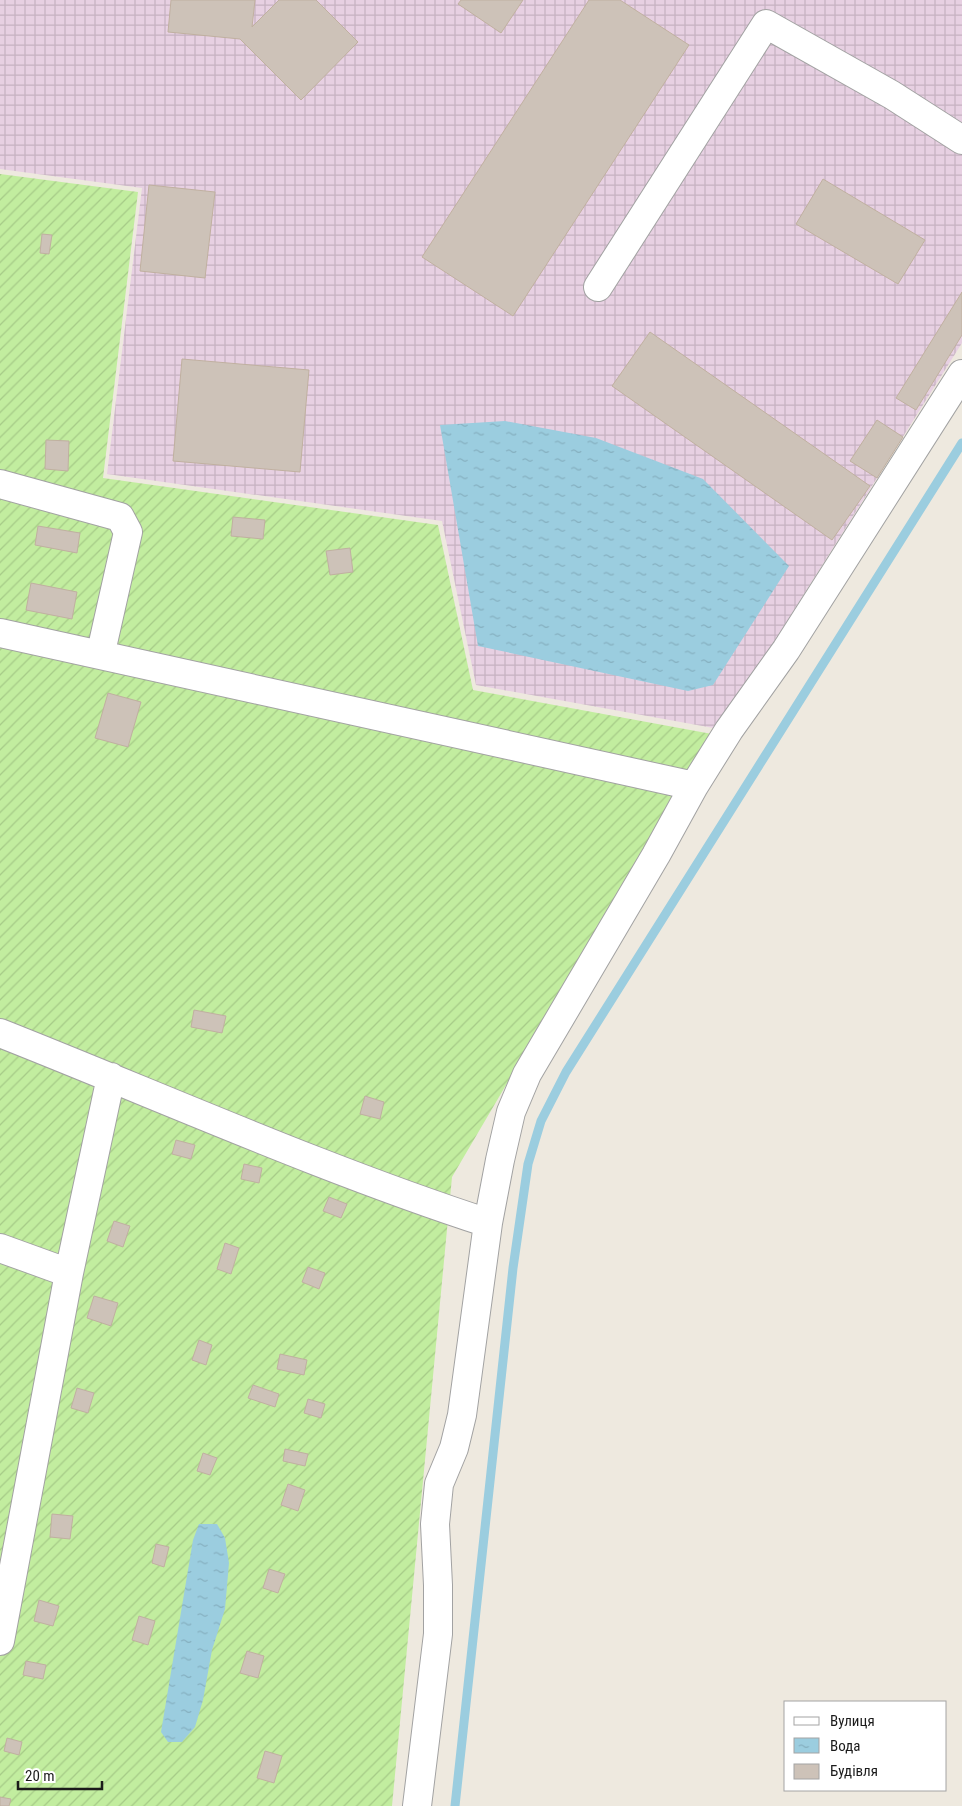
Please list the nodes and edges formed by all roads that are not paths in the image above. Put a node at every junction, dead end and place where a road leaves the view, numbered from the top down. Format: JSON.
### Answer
{"nodes":[{"id":1,"x":962,"y":140,"type":"edge"},
{"id":2,"x":598,"y":287,"type":"dead end"},
{"id":3,"x":962,"y":374,"type":"edge"},
{"id":4,"x":0,"y":484,"type":"edge"},
{"id":5,"x":0,"y":633,"type":"edge"},
{"id":6,"x":103,"y":643,"type":"dead end"},
{"id":7,"x":694,"y":786,"type":"junction"},
{"id":8,"x":0,"y":1033,"type":"edge"},
{"id":9,"x":111,"y":1077,"type":"junction"},
{"id":10,"x":488,"y":1223,"type":"junction"},
{"id":11,"x":0,"y":1248,"type":"edge"},
{"id":12,"x":69,"y":1273,"type":"junction"},
{"id":13,"x":1,"y":1626,"type":"edge"},
{"id":14,"x":417,"y":1806,"type":"edge"}],
"edges":[{"from":1,"to":2,"type":"street"},
{"from":3,"to":7,"type":"street"},
{"from":4,"to":6,"type":"street"},
{"from":5,"to":7,"type":"street"},
{"from":7,"to":10,"type":"street"},
{"from":8,"to":9,"type":"street"},
{"from":9,"to":10,"type":"street"},
{"from":9,"to":12,"type":"street"},
{"from":10,"to":14,"type":"street"},
{"from":11,"to":12,"type":"street"},
{"from":12,"to":13,"type":"street"}]}
